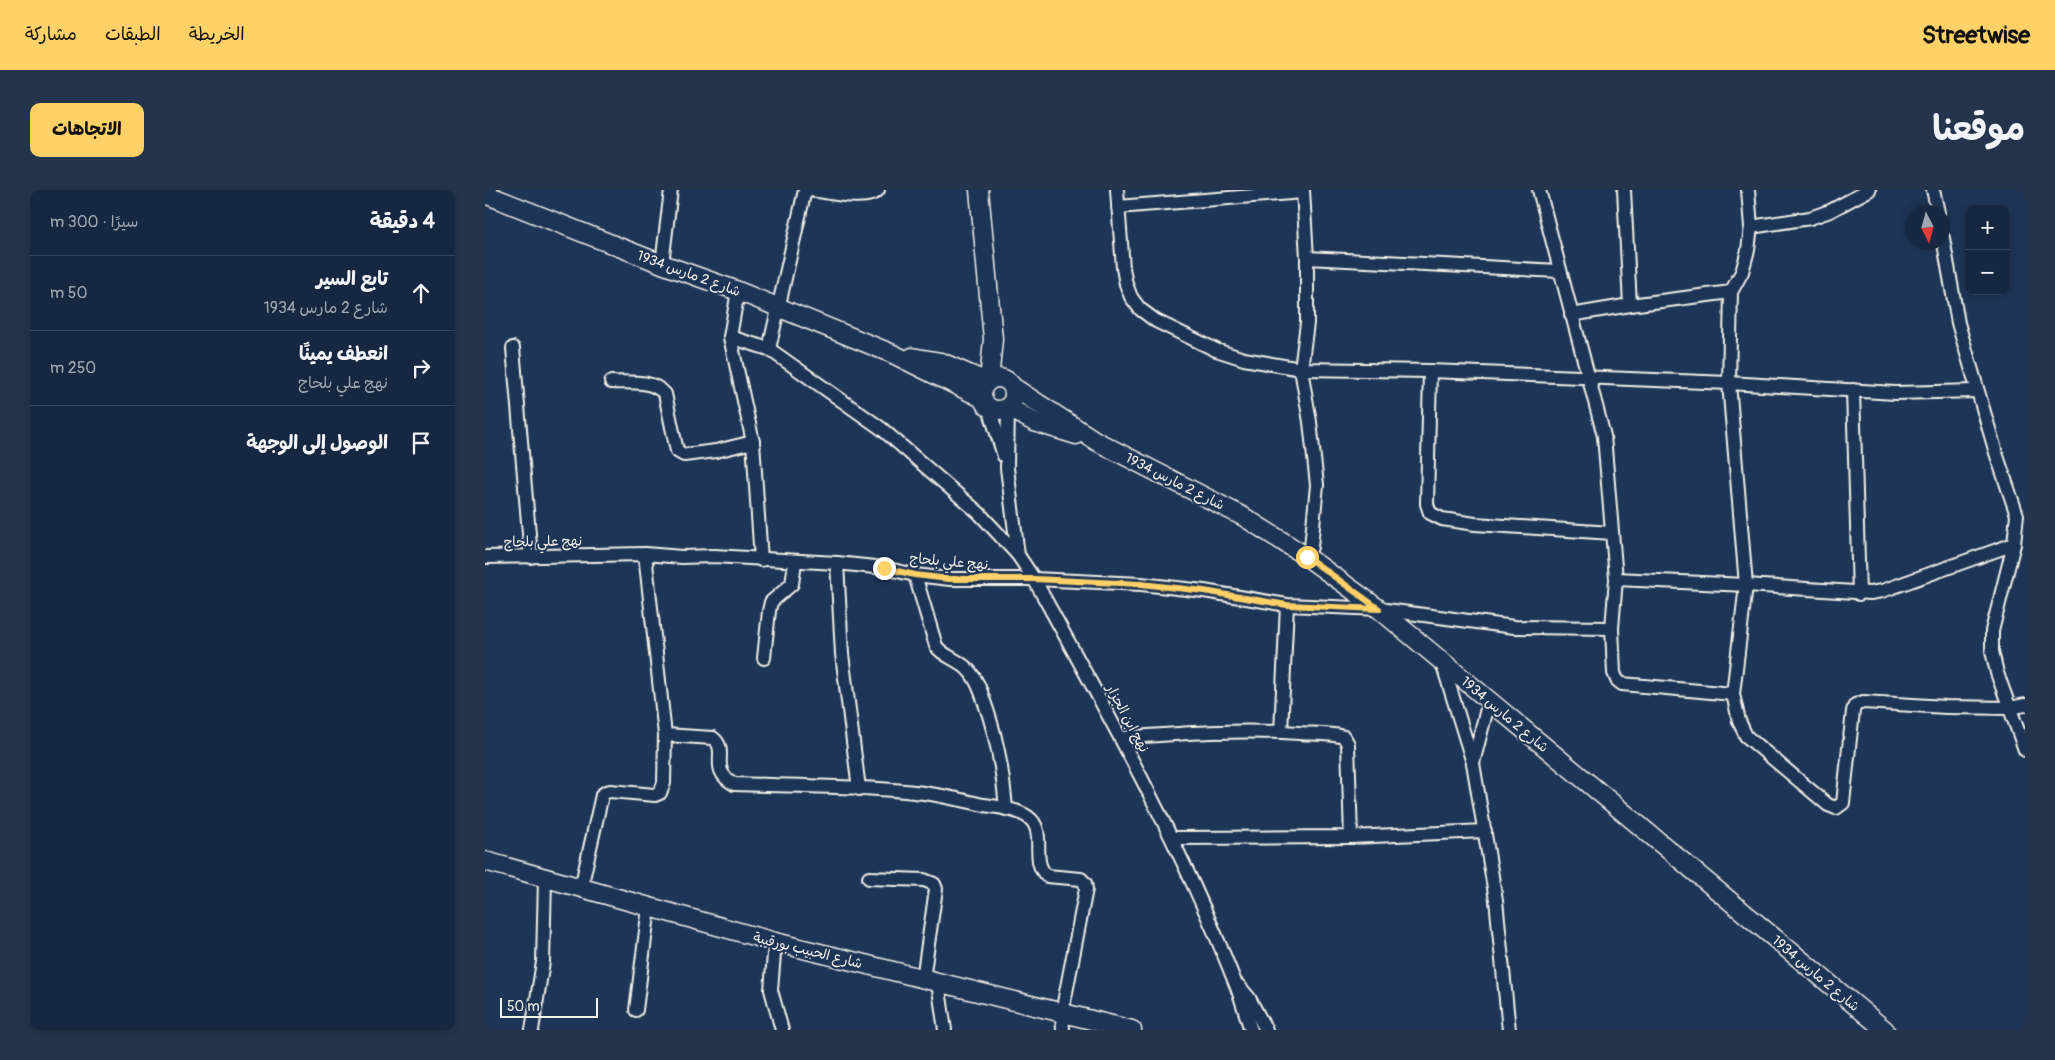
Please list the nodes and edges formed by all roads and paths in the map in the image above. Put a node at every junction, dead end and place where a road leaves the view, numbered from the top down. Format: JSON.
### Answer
{"nodes":[{"id":1,"x":671,"y":190,"type":"edge"},
{"id":2,"x":805,"y":190,"type":"edge"},
{"id":3,"x":812,"y":190,"type":"edge"},
{"id":4,"x":878,"y":190,"type":"edge"},
{"id":5,"x":979,"y":190,"type":"edge"},
{"id":6,"x":1117,"y":190,"type":"edge"},
{"id":7,"x":1539,"y":190,"type":"edge"},
{"id":8,"x":1624,"y":190,"type":"edge"},
{"id":9,"x":1748,"y":190,"type":"edge"},
{"id":10,"x":1869,"y":190,"type":"edge"},
{"id":11,"x":1933,"y":190,"type":"edge"},
{"id":12,"x":1303,"y":191,"type":"edge"},
{"id":13,"x":485,"y":194,"type":"edge"},
{"id":14,"x":1936,"y":205,"type":"edge"},
{"id":15,"x":1118,"y":208,"type":"junction"},
{"id":16,"x":1751,"y":227,"type":"junction"},
{"id":17,"x":1945,"y":250,"type":"edge"},
{"id":18,"x":1307,"y":258,"type":"junction"},
{"id":19,"x":662,"y":264,"type":"junction"},
{"id":20,"x":1559,"y":271,"type":"junction"},
{"id":21,"x":738,"y":291,"type":"junction"},
{"id":22,"x":1731,"y":292,"type":"junction"},
{"id":23,"x":1629,"y":305,"type":"junction"},
{"id":24,"x":778,"y":307,"type":"junction"},
{"id":25,"x":1571,"y":315,"type":"junction"},
{"id":26,"x":730,"y":337,"type":"junction"},
{"id":27,"x":993,"y":339,"type":"junction"},
{"id":28,"x":513,"y":348,"type":"dead end"},
{"id":29,"x":769,"y":348,"type":"junction"},
{"id":30,"x":1301,"y":369,"type":"junction"},
{"id":31,"x":1430,"y":371,"type":"junction"},
{"id":32,"x":1589,"y":378,"type":"junction"},
{"id":33,"x":611,"y":382,"type":"dead end"},
{"id":34,"x":1729,"y":383,"type":"junction"},
{"id":35,"x":1010,"y":384,"type":"junction"},
{"id":36,"x":1853,"y":390,"type":"junction"},
{"id":37,"x":1977,"y":391,"type":"junction"},
{"id":38,"x":987,"y":392,"type":"junction"},
{"id":39,"x":1008,"y":407,"type":"junction"},
{"id":40,"x":1096,"y":441,"type":"junction"},
{"id":41,"x":753,"y":442,"type":"junction"},
{"id":42,"x":1007,"y":468,"type":"junction"},
{"id":43,"x":2021,"y":513,"type":"edge"},
{"id":44,"x":1612,"y":533,"type":"junction"},
{"id":45,"x":2014,"y":544,"type":"junction"},
{"id":46,"x":645,"y":554,"type":"junction"},
{"id":47,"x":1018,"y":555,"type":"junction"},
{"id":48,"x":485,"y":557,"type":"edge"},
{"id":49,"x":531,"y":557,"type":"junction"},
{"id":50,"x":1307,"y":557,"type":"junction"},
{"id":51,"x":761,"y":560,"type":"junction"},
{"id":52,"x":795,"y":562,"type":"junction"},
{"id":53,"x":837,"y":563,"type":"junction"},
{"id":54,"x":915,"y":575,"type":"junction"},
{"id":55,"x":1034,"y":579,"type":"junction"},
{"id":56,"x":1615,"y":579,"type":"junction"},
{"id":57,"x":1746,"y":585,"type":"junction"},
{"id":58,"x":1859,"y":594,"type":"junction"},
{"id":59,"x":1287,"y":605,"type":"junction"},
{"id":60,"x":1379,"y":609,"type":"junction"},
{"id":61,"x":1612,"y":628,"type":"junction"},
{"id":62,"x":764,"y":658,"type":"dead end"},
{"id":63,"x":1442,"y":661,"type":"junction"},
{"id":64,"x":1733,"y":694,"type":"junction"},
{"id":65,"x":1489,"y":701,"type":"junction"},
{"id":66,"x":2025,"y":705,"type":"edge"},
{"id":67,"x":2010,"y":708,"type":"junction"},
{"id":68,"x":1281,"y":732,"type":"junction"},
{"id":69,"x":665,"y":735,"type":"junction"},
{"id":70,"x":1122,"y":738,"type":"junction"},
{"id":71,"x":2025,"y":750,"type":"edge"},
{"id":72,"x":1473,"y":763,"type":"junction"},
{"id":73,"x":859,"y":789,"type":"junction"},
{"id":74,"x":1006,"y":809,"type":"junction"},
{"id":75,"x":1485,"y":831,"type":"junction"},
{"id":76,"x":1351,"y":837,"type":"junction"},
{"id":77,"x":1172,"y":838,"type":"junction"},
{"id":78,"x":485,"y":862,"type":"edge"},
{"id":79,"x":869,"y":878,"type":"dead end"},
{"id":80,"x":545,"y":879,"type":"junction"},
{"id":81,"x":581,"y":888,"type":"junction"},
{"id":82,"x":649,"y":907,"type":"junction"},
{"id":83,"x":775,"y":942,"type":"junction"},
{"id":84,"x":931,"y":981,"type":"junction"},
{"id":85,"x":1235,"y":981,"type":"junction"},
{"id":86,"x":636,"y":1010,"type":"dead end"},
{"id":87,"x":1063,"y":1021,"type":"edge"},
{"id":88,"x":532,"y":1030,"type":"edge"},
{"id":89,"x":782,"y":1030,"type":"edge"},
{"id":90,"x":945,"y":1030,"type":"edge"},
{"id":91,"x":1133,"y":1030,"type":"edge"},
{"id":92,"x":1251,"y":1030,"type":"edge"},
{"id":93,"x":1266,"y":1030,"type":"edge"},
{"id":94,"x":1509,"y":1030,"type":"edge"},
{"id":95,"x":1885,"y":1030,"type":"edge"}],
"edges":[{"from":1,"to":19,"type":"street"},
{"from":2,"to":24,"type":"street"},
{"from":3,"to":4,"type":"street"},
{"from":5,"to":27,"type":"street"},
{"from":6,"to":15,"type":"street"},
{"from":7,"to":20,"type":"street"},
{"from":8,"to":23,"type":"street"},
{"from":9,"to":16,"type":"street"},
{"from":10,"to":16,"type":"street"},
{"from":11,"to":14,"type":"street"},
{"from":12,"to":15,"type":"street"},
{"from":12,"to":18,"type":"street"},
{"from":13,"to":19,"type":"street","name":"شارع 2 مارس 1934"},
{"from":15,"to":30,"type":"street"},
{"from":16,"to":22,"type":"street"},
{"from":17,"to":37,"type":"street"},
{"from":18,"to":20,"type":"street"},
{"from":18,"to":30,"type":"street"},
{"from":19,"to":21,"type":"street","name":"شارع 2 مارس 1934"},
{"from":20,"to":25,"type":"street"},
{"from":21,"to":24,"type":"street","name":"شارع 2 مارس 1934"},
{"from":21,"to":26,"type":"street"},
{"from":22,"to":23,"type":"street"},
{"from":22,"to":34,"type":"street"},
{"from":23,"to":25,"type":"street"},
{"from":24,"to":29,"type":"street"},
{"from":24,"to":38,"type":"street","name":"شارع 2 مارس 1934"},
{"from":25,"to":32,"type":"street"},
{"from":26,"to":29,"type":"street"},
{"from":26,"to":41,"type":"street"},
{"from":27,"to":35,"type":"street"},
{"from":27,"to":38,"type":"street"},
{"from":28,"to":49,"type":"street"},
{"from":29,"to":47,"type":"street"},
{"from":30,"to":31,"type":"street"},
{"from":30,"to":50,"type":"street"},
{"from":31,"to":32,"type":"street"},
{"from":31,"to":44,"type":"street"},
{"from":32,"to":34,"type":"street"},
{"from":32,"to":44,"type":"street"},
{"from":33,"to":41,"type":"street"},
{"from":34,"to":36,"type":"street"},
{"from":34,"to":57,"type":"street"},
{"from":35,"to":38,"type":"street"},
{"from":35,"to":39,"type":"street"},
{"from":35,"to":40,"type":"street","name":"شارع 2 مارس 1934"},
{"from":36,"to":37,"type":"street"},
{"from":36,"to":58,"type":"street"},
{"from":37,"to":43,"type":"street"},
{"from":38,"to":39,"type":"street"},
{"from":38,"to":42,"type":"street"},
{"from":39,"to":40,"type":"street","name":"شارع 2 مارس 1934"},
{"from":39,"to":42,"type":"street"},
{"from":40,"to":50,"type":"street","name":"شارع 2 مارس 1934"},
{"from":41,"to":51,"type":"street"},
{"from":42,"to":47,"type":"street","name":"نهج ابن الجزار"},
{"from":43,"to":45,"type":"street"},
{"from":44,"to":56,"type":"street"},
{"from":45,"to":58,"type":"street"},
{"from":45,"to":67,"type":"street"},
{"from":46,"to":49,"type":"street","name":"نهج علي بلحاج"},
{"from":46,"to":51,"type":"street","name":"نهج علي بلحاج"},
{"from":46,"to":69,"type":"street"},
{"from":47,"to":55,"type":"street","name":"نهج ابن الجزار"},
{"from":48,"to":49,"type":"street","name":"نهج علي بلحاج"},
{"from":50,"to":60,"type":"street","name":"شارع 2 مارس 1934"},
{"from":51,"to":52,"type":"street","name":"نهج علي بلحاج"},
{"from":52,"to":53,"type":"street","name":"نهج علي بلحاج"},
{"from":52,"to":62,"type":"street"},
{"from":53,"to":54,"type":"street","name":"نهج علي بلحاج"},
{"from":53,"to":73,"type":"street"},
{"from":54,"to":55,"type":"street","name":"نهج علي بلحاج"},
{"from":54,"to":74,"type":"street"},
{"from":55,"to":59,"type":"street","name":"نهج علي بلحاج"},
{"from":55,"to":70,"type":"street","name":"نهج ابن الجزار"},
{"from":56,"to":57,"type":"street"},
{"from":56,"to":61,"type":"street"},
{"from":57,"to":58,"type":"street"},
{"from":57,"to":64,"type":"street"},
{"from":59,"to":60,"type":"street","name":"نهج علي بلحاج"},
{"from":59,"to":68,"type":"street"},
{"from":60,"to":61,"type":"street","name":"نهج علي بلحاج"},
{"from":60,"to":63,"type":"street","name":"شارع 2 مارس 1934"},
{"from":61,"to":64,"type":"street"},
{"from":63,"to":65,"type":"street","name":"شارع 2 مارس 1934"},
{"from":63,"to":72,"type":"street"},
{"from":64,"to":67,"type":"street"},
{"from":65,"to":72,"type":"street"},
{"from":65,"to":95,"type":"street","name":"شارع 2 مارس 1934"},
{"from":66,"to":67,"type":"street"},
{"from":67,"to":71,"type":"street"},
{"from":68,"to":70,"type":"street"},
{"from":68,"to":76,"type":"street"},
{"from":69,"to":73,"type":"street"},
{"from":69,"to":81,"type":"street"},
{"from":70,"to":77,"type":"street","name":"نهج ابن الجزار"},
{"from":72,"to":75,"type":"street"},
{"from":73,"to":74,"type":"street"},
{"from":74,"to":87,"type":"street"},
{"from":75,"to":76,"type":"street"},
{"from":75,"to":94,"type":"street"},
{"from":76,"to":77,"type":"street"},
{"from":77,"to":85,"type":"street","name":"نهج ابن الجزار"},
{"from":78,"to":80,"type":"street","name":"شارع الحبيب بورقيبة"},
{"from":79,"to":84,"type":"street"},
{"from":80,"to":81,"type":"street","name":"شارع الحبيب بورقيبة"},
{"from":80,"to":88,"type":"street"},
{"from":81,"to":82,"type":"street","name":"شارع الحبيب بورقيبة"},
{"from":82,"to":83,"type":"street","name":"شارع الحبيب بورقيبة"},
{"from":82,"to":86,"type":"street"},
{"from":83,"to":84,"type":"street","name":"شارع الحبيب بورقيبة"},
{"from":83,"to":89,"type":"street"},
{"from":84,"to":87,"type":"street","name":"شارع الحبيب بورقيبة"},
{"from":84,"to":90,"type":"street"},
{"from":85,"to":92,"type":"street","name":"نهج ابن الجزار"},
{"from":85,"to":93,"type":"street","name":"نهج ابن الجزار"},
{"from":87,"to":91,"type":"street","name":"شارع الحبيب بورقيبة"}]}
